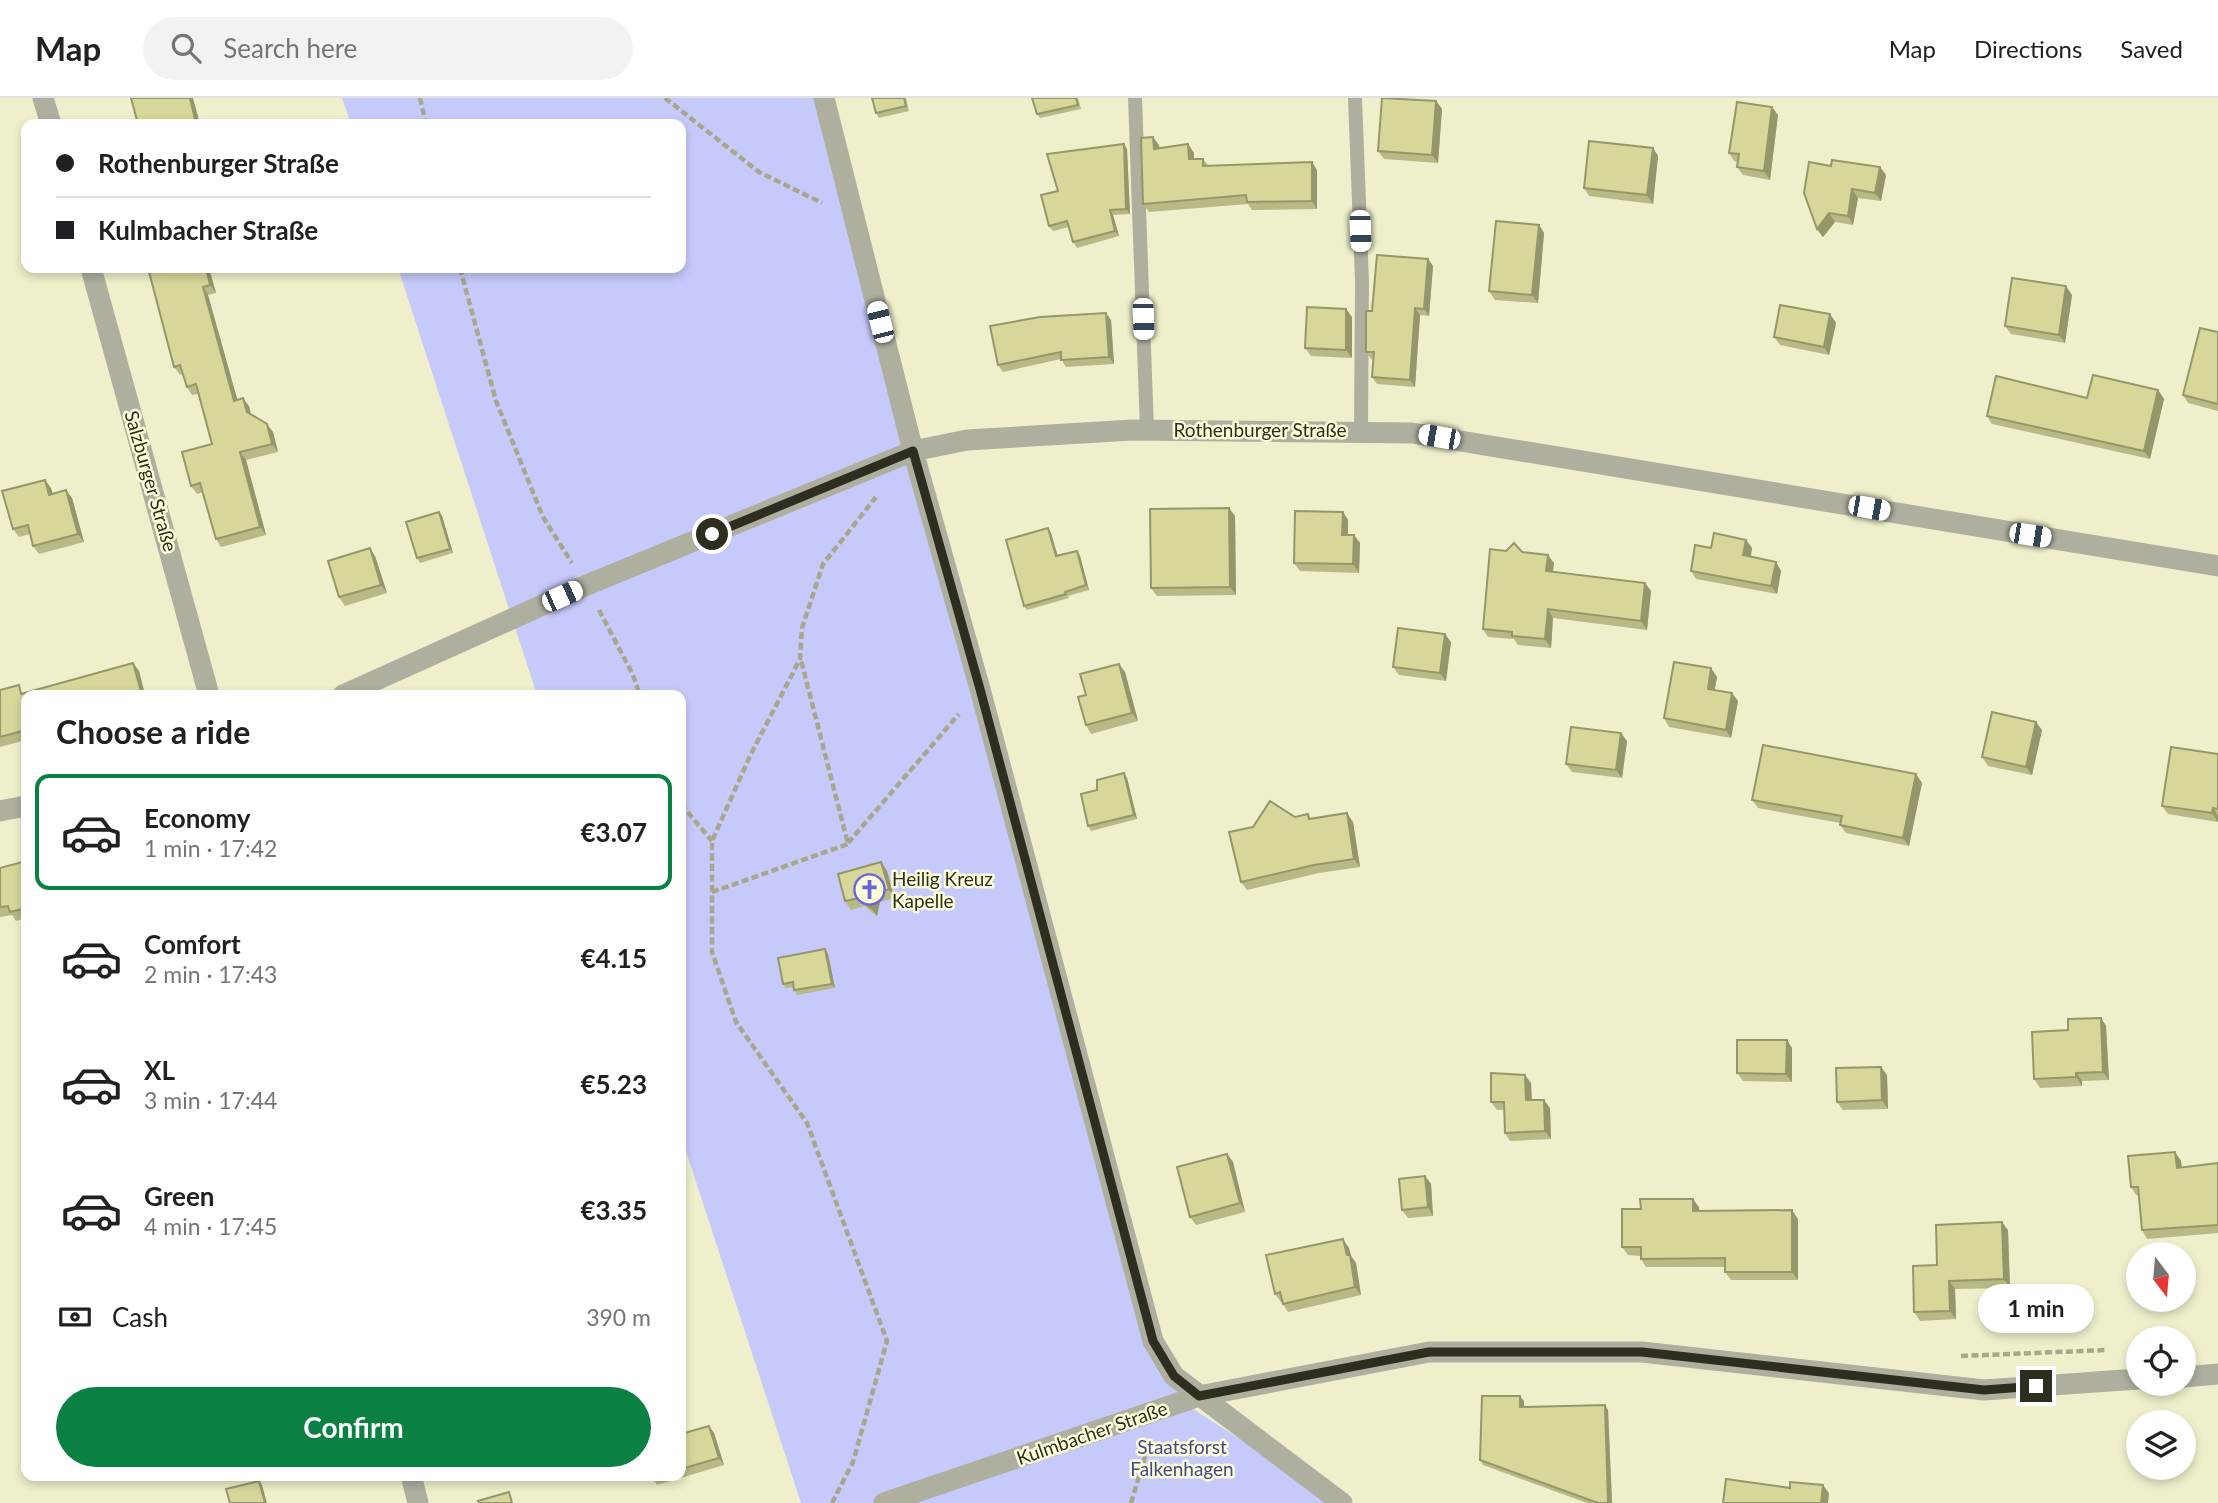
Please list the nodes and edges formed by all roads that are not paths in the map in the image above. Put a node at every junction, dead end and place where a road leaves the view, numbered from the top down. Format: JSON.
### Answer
{"nodes":[{"id":1,"x":43,"y":98,"type":"edge"},
{"id":2,"x":824,"y":98,"type":"edge"},
{"id":3,"x":1135,"y":98,"type":"edge"},
{"id":4,"x":1355,"y":98,"type":"edge"},
{"id":5,"x":49,"y":119,"type":"edge"},
{"id":6,"x":92,"y":273,"type":"edge"},
{"id":7,"x":1147,"y":430,"type":"junction"},
{"id":8,"x":1361,"y":431,"type":"junction"},
{"id":9,"x":916,"y":461,"type":"junction"},
{"id":10,"x":2218,"y":566,"type":"edge"},
{"id":11,"x":208,"y":690,"type":"edge"},
{"id":12,"x":354,"y":690,"type":"edge"},
{"id":13,"x":21,"y":807,"type":"edge"},
{"id":14,"x":0,"y":811,"type":"edge"},
{"id":15,"x":2218,"y":1374,"type":"edge"},
{"id":16,"x":2196,"y":1376,"type":"edge"},
{"id":17,"x":2126,"y":1381,"type":"edge"},
{"id":18,"x":1199,"y":1396,"type":"junction"},
{"id":19,"x":412,"y":1481,"type":"edge"},
{"id":20,"x":418,"y":1503,"type":"edge"},
{"id":21,"x":884,"y":1503,"type":"edge"},
{"id":22,"x":1342,"y":1503,"type":"edge"}],
"edges":[{"from":1,"to":5,"type":"street"},
{"from":2,"to":9,"type":"street"},
{"from":3,"to":7,"type":"lane"},
{"from":4,"to":8,"type":"lane"},
{"from":6,"to":11,"type":"street","name":"Salzburger Straße"},
{"from":7,"to":8,"type":"street","name":"Rothenburger Straße"},
{"from":7,"to":9,"type":"street","name":"Rothenburger Straße"},
{"from":8,"to":10,"type":"street","name":"Rothenburger Straße"},
{"from":9,"to":12,"type":"street","name":"Rothenburger Straße"},
{"from":9,"to":18,"type":"street"},
{"from":13,"to":14,"type":"street"},
{"from":15,"to":16,"type":"street"},
{"from":17,"to":18,"type":"street","name":"Kulmbacher Straße"},
{"from":18,"to":21,"type":"street","name":"Kulmbacher Straße"},
{"from":18,"to":22,"type":"street"},
{"from":19,"to":20,"type":"street"}]}
